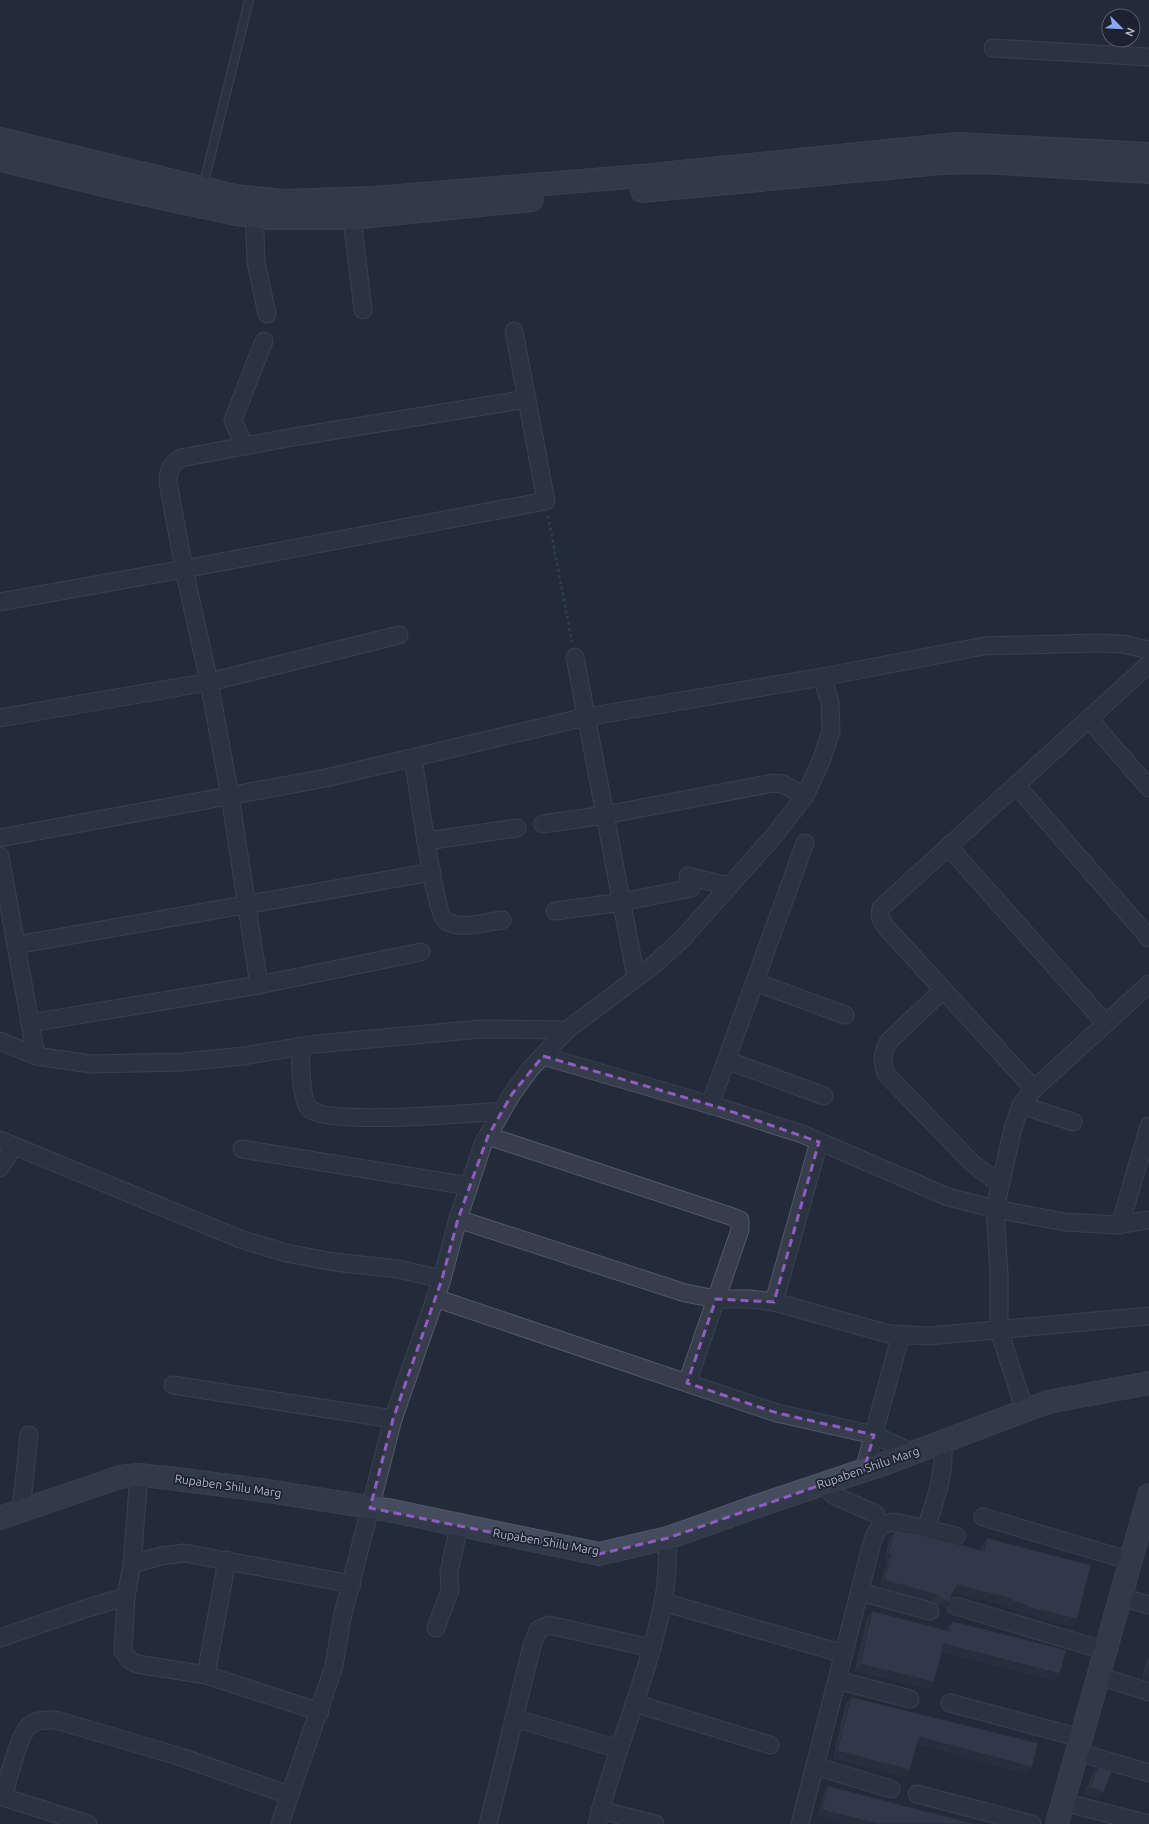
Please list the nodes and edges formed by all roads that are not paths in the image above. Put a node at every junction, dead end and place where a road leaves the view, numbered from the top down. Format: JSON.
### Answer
{"nodes":[{"id":1,"x":249,"y":0,"type":"edge"},
{"id":2,"x":993,"y":48,"type":"dead end"},
{"id":3,"x":1149,"y":57,"type":"edge"},
{"id":4,"x":0,"y":138,"type":"edge"},
{"id":5,"x":1149,"y":153,"type":"edge"},
{"id":6,"x":0,"y":160,"type":"edge"},
{"id":7,"x":1149,"y":162,"type":"edge"},
{"id":8,"x":1149,"y":172,"type":"edge"},
{"id":9,"x":203,"y":188,"type":"junction"},
{"id":10,"x":254,"y":207,"type":"junction"},
{"id":11,"x":352,"y":218,"type":"junction"},
{"id":12,"x":363,"y":310,"type":"dead end"},
{"id":13,"x":267,"y":314,"type":"dead end"},
{"id":14,"x":514,"y":331,"type":"dead end"},
{"id":15,"x":264,"y":341,"type":"dead end"},
{"id":16,"x":527,"y":399,"type":"junction"},
{"id":17,"x":244,"y":446,"type":"junction"},
{"id":18,"x":184,"y":569,"type":"junction"},
{"id":19,"x":0,"y":602,"type":"edge"},
{"id":20,"x":399,"y":635,"type":"dead end"},
{"id":21,"x":1149,"y":650,"type":"edge"},
{"id":22,"x":575,"y":657,"type":"road end"},
{"id":23,"x":1149,"y":664,"type":"edge"},
{"id":24,"x":822,"y":677,"type":"junction"},
{"id":25,"x":209,"y":682,"type":"junction"},
{"id":26,"x":586,"y":717,"type":"junction"},
{"id":27,"x":0,"y":718,"type":"edge"},
{"id":28,"x":1089,"y":719,"type":"junction"},
{"id":29,"x":413,"y":758,"type":"junction"},
{"id":30,"x":1016,"y":785,"type":"junction"},
{"id":31,"x":1149,"y":788,"type":"edge"},
{"id":32,"x":230,"y":796,"type":"junction"},
{"id":33,"x":805,"y":796,"type":"junction"},
{"id":34,"x":605,"y":815,"type":"junction"},
{"id":35,"x":543,"y":824,"type":"dead end"},
{"id":36,"x":517,"y":828,"type":"dead end"},
{"id":37,"x":0,"y":838,"type":"edge"},
{"id":38,"x":426,"y":841,"type":"junction"},
{"id":39,"x":805,"y":843,"type":"dead end"},
{"id":40,"x":948,"y":846,"type":"junction"},
{"id":41,"x":0,"y":856,"type":"edge"},
{"id":42,"x":432,"y":872,"type":"junction"},
{"id":43,"x":729,"y":886,"type":"junction"},
{"id":44,"x":622,"y":902,"type":"junction"},
{"id":45,"x":247,"y":906,"type":"junction"},
{"id":46,"x":555,"y":911,"type":"dead end"},
{"id":47,"x":502,"y":920,"type":"dead end"},
{"id":48,"x":1149,"y":938,"type":"edge"},
{"id":49,"x":16,"y":945,"type":"junction"},
{"id":50,"x":421,"y":952,"type":"dead end"},
{"id":51,"x":636,"y":978,"type":"junction"},
{"id":52,"x":755,"y":982,"type":"junction"},
{"id":53,"x":1149,"y":984,"type":"edge"},
{"id":54,"x":259,"y":985,"type":"junction"},
{"id":55,"x":943,"y":990,"type":"junction"},
{"id":56,"x":845,"y":1015,"type":"dead end"},
{"id":57,"x":30,"y":1023,"type":"junction"},
{"id":58,"x":1106,"y":1024,"type":"junction"},
{"id":59,"x":567,"y":1030,"type":"junction"},
{"id":60,"x":0,"y":1042,"type":"edge"},
{"id":61,"x":300,"y":1046,"type":"junction"},
{"id":62,"x":36,"y":1056,"type":"junction"},
{"id":63,"x":543,"y":1056,"type":"junction"},
{"id":64,"x":726,"y":1060,"type":"junction"},
{"id":65,"x":1034,"y":1089,"type":"junction"},
{"id":66,"x":824,"y":1096,"type":"dead end"},
{"id":67,"x":710,"y":1105,"type":"junction"},
{"id":68,"x":1021,"y":1105,"type":"junction"},
{"id":69,"x":502,"y":1111,"type":"junction"},
{"id":70,"x":1073,"y":1122,"type":"dead end"},
{"id":71,"x":1149,"y":1126,"type":"edge"},
{"id":72,"x":488,"y":1136,"type":"junction"},
{"id":73,"x":819,"y":1142,"type":"junction"},
{"id":74,"x":7,"y":1143,"type":"edge"},
{"id":75,"x":242,"y":1149,"type":"dead end"},
{"id":76,"x":0,"y":1168,"type":"edge"},
{"id":77,"x":1000,"y":1184,"type":"junction"},
{"id":78,"x":469,"y":1186,"type":"junction"},
{"id":79,"x":995,"y":1209,"type":"junction"},
{"id":80,"x":458,"y":1218,"type":"junction"},
{"id":81,"x":1149,"y":1220,"type":"edge"},
{"id":82,"x":1120,"y":1225,"type":"junction"},
{"id":83,"x":442,"y":1279,"type":"junction"},
{"id":84,"x":435,"y":1298,"type":"junction"},
{"id":85,"x":716,"y":1299,"type":"junction"},
{"id":86,"x":774,"y":1302,"type":"junction"},
{"id":87,"x":1149,"y":1316,"type":"edge"},
{"id":88,"x":999,"y":1330,"type":"junction"},
{"id":89,"x":901,"y":1334,"type":"junction"},
{"id":90,"x":1149,"y":1382,"type":"edge"},
{"id":91,"x":687,"y":1383,"type":"junction"},
{"id":92,"x":173,"y":1385,"type":"dead end"},
{"id":93,"x":1026,"y":1410,"type":"junction"},
{"id":94,"x":393,"y":1419,"type":"junction"},
{"id":95,"x":874,"y":1435,"type":"junction"},
{"id":96,"x":29,"y":1436,"type":"dead end"},
{"id":97,"x":943,"y":1442,"type":"junction"},
{"id":98,"x":913,"y":1453,"type":"junction"},
{"id":99,"x":864,"y":1470,"type":"junction"},
{"id":100,"x":139,"y":1475,"type":"junction"},
{"id":101,"x":822,"y":1484,"type":"junction"},
{"id":102,"x":370,"y":1508,"type":"junction"},
{"id":103,"x":1147,"y":1509,"type":"edge"},
{"id":104,"x":21,"y":1511,"type":"junction"},
{"id":105,"x":876,"y":1514,"type":"dead end"},
{"id":106,"x":983,"y":1517,"type":"dead end"},
{"id":107,"x":0,"y":1518,"type":"edge"},
{"id":108,"x":459,"y":1526,"type":"junction"},
{"id":109,"x":926,"y":1529,"type":"junction"},
{"id":110,"x":956,"y":1536,"type":"dead end"},
{"id":111,"x":668,"y":1538,"type":"junction"},
{"id":112,"x":227,"y":1560,"type":"junction"},
{"id":113,"x":1131,"y":1561,"type":"junction"},
{"id":114,"x":132,"y":1564,"type":"junction"},
{"id":115,"x":352,"y":1584,"type":"junction"},
{"id":116,"x":860,"y":1592,"type":"junction"},
{"id":117,"x":126,"y":1597,"type":"junction"},
{"id":118,"x":1121,"y":1597,"type":"junction"},
{"id":119,"x":663,"y":1602,"type":"junction"},
{"id":120,"x":1149,"y":1605,"type":"edge"},
{"id":121,"x":956,"y":1606,"type":"dead end"},
{"id":122,"x":930,"y":1611,"type":"dead end"},
{"id":123,"x":436,"y":1628,"type":"dead end"},
{"id":124,"x":0,"y":1638,"type":"edge"},
{"id":125,"x":651,"y":1648,"type":"junction"},
{"id":126,"x":1106,"y":1651,"type":"junction"},
{"id":127,"x":844,"y":1654,"type":"junction"},
{"id":128,"x":206,"y":1675,"type":"junction"},
{"id":129,"x":1099,"y":1676,"type":"junction"},
{"id":130,"x":837,"y":1680,"type":"junction"},
{"id":131,"x":1149,"y":1692,"type":"edge"},
{"id":132,"x":910,"y":1699,"type":"dead end"},
{"id":133,"x":634,"y":1703,"type":"junction"},
{"id":134,"x":950,"y":1703,"type":"dead end"},
{"id":135,"x":320,"y":1712,"type":"junction"},
{"id":136,"x":514,"y":1718,"type":"junction"},
{"id":137,"x":770,"y":1745,"type":"dead end"},
{"id":138,"x":1079,"y":1745,"type":"junction"},
{"id":139,"x":619,"y":1748,"type":"junction"},
{"id":140,"x":815,"y":1766,"type":"junction"},
{"id":141,"x":1149,"y":1773,"type":"edge"},
{"id":142,"x":891,"y":1789,"type":"dead end"},
{"id":143,"x":917,"y":1794,"type":"dead end"},
{"id":144,"x":289,"y":1795,"type":"junction"},
{"id":145,"x":1,"y":1797,"type":"edge"},
{"id":146,"x":1063,"y":1802,"type":"junction"},
{"id":147,"x":598,"y":1817,"type":"edge"},
{"id":148,"x":88,"y":1824,"type":"edge"},
{"id":149,"x":280,"y":1824,"type":"edge"},
{"id":150,"x":488,"y":1824,"type":"edge"},
{"id":151,"x":655,"y":1824,"type":"edge"},
{"id":152,"x":800,"y":1824,"type":"edge"},
{"id":153,"x":1032,"y":1824,"type":"edge"},
{"id":154,"x":1057,"y":1824,"type":"edge"},
{"id":155,"x":1149,"y":1824,"type":"edge"}],
"edges":[{"from":1,"to":9,"type":"lane"},
{"from":2,"to":3,"type":"street"},
{"from":4,"to":9,"type":"street"},
{"from":5,"to":7,"type":"street"},
{"from":5,"to":10,"type":"street"},
{"from":6,"to":10,"type":"street"},
{"from":8,"to":11,"type":"street"},
{"from":9,"to":10,"type":"street"},
{"from":10,"to":11,"type":"street"},
{"from":10,"to":13,"type":"street"},
{"from":11,"to":12,"type":"street"},
{"from":14,"to":16,"type":"street"},
{"from":15,"to":17,"type":"street"},
{"from":16,"to":17,"type":"street"},
{"from":16,"to":18,"type":"street"},
{"from":17,"to":18,"type":"street"},
{"from":18,"to":19,"type":"street"},
{"from":18,"to":25,"type":"street"},
{"from":20,"to":25,"type":"street"},
{"from":21,"to":24,"type":"street"},
{"from":22,"to":26,"type":"street"},
{"from":23,"to":28,"type":"street"},
{"from":24,"to":26,"type":"street"},
{"from":24,"to":33,"type":"street"},
{"from":25,"to":27,"type":"street"},
{"from":25,"to":32,"type":"street"},
{"from":26,"to":29,"type":"street"},
{"from":26,"to":34,"type":"street"},
{"from":28,"to":30,"type":"street"},
{"from":28,"to":31,"type":"street"},
{"from":29,"to":32,"type":"street"},
{"from":29,"to":38,"type":"street"},
{"from":30,"to":40,"type":"street"},
{"from":30,"to":48,"type":"street"},
{"from":32,"to":37,"type":"street"},
{"from":32,"to":45,"type":"street"},
{"from":33,"to":34,"type":"street"},
{"from":33,"to":43,"type":"street"},
{"from":34,"to":35,"type":"street"},
{"from":34,"to":44,"type":"street"},
{"from":36,"to":38,"type":"street"},
{"from":38,"to":42,"type":"street"},
{"from":39,"to":52,"type":"street"},
{"from":40,"to":55,"type":"street"},
{"from":40,"to":58,"type":"street"},
{"from":41,"to":49,"type":"street"},
{"from":42,"to":45,"type":"street"},
{"from":42,"to":47,"type":"street"},
{"from":43,"to":44,"type":"street"},
{"from":43,"to":51,"type":"street"},
{"from":44,"to":46,"type":"street"},
{"from":44,"to":51,"type":"street"},
{"from":45,"to":49,"type":"street"},
{"from":45,"to":54,"type":"street"},
{"from":49,"to":57,"type":"street"},
{"from":50,"to":54,"type":"street"},
{"from":51,"to":59,"type":"street"},
{"from":52,"to":56,"type":"street"},
{"from":52,"to":64,"type":"street"},
{"from":53,"to":58,"type":"street"},
{"from":54,"to":57,"type":"street"},
{"from":55,"to":65,"type":"street"},
{"from":55,"to":77,"type":"street"},
{"from":57,"to":62,"type":"street"},
{"from":58,"to":65,"type":"street"},
{"from":59,"to":61,"type":"street"},
{"from":59,"to":63,"type":"street"},
{"from":60,"to":62,"type":"street"},
{"from":61,"to":62,"type":"street"},
{"from":61,"to":69,"type":"street"},
{"from":63,"to":67,"type":"street"},
{"from":63,"to":69,"type":"street"},
{"from":64,"to":66,"type":"street"},
{"from":64,"to":67,"type":"street"},
{"from":65,"to":68,"type":"street"},
{"from":67,"to":73,"type":"street"},
{"from":68,"to":70,"type":"street"},
{"from":68,"to":77,"type":"street"},
{"from":69,"to":72,"type":"street"},
{"from":71,"to":82,"type":"street"},
{"from":72,"to":78,"type":"street"},
{"from":72,"to":85,"type":"street"},
{"from":73,"to":79,"type":"street"},
{"from":73,"to":86,"type":"street"},
{"from":74,"to":76,"type":"street"},
{"from":74,"to":83,"type":"street"},
{"from":75,"to":78,"type":"street"},
{"from":77,"to":79,"type":"street"},
{"from":78,"to":80,"type":"street"},
{"from":79,"to":82,"type":"street"},
{"from":79,"to":88,"type":"street"},
{"from":80,"to":83,"type":"street"},
{"from":80,"to":85,"type":"street"},
{"from":81,"to":82,"type":"street"},
{"from":83,"to":84,"type":"street"},
{"from":84,"to":91,"type":"street"},
{"from":84,"to":94,"type":"street"},
{"from":85,"to":86,"type":"street"},
{"from":85,"to":91,"type":"street"},
{"from":86,"to":89,"type":"street"},
{"from":87,"to":88,"type":"street"},
{"from":88,"to":89,"type":"street"},
{"from":88,"to":93,"type":"street"},
{"from":89,"to":95,"type":"street"},
{"from":90,"to":93,"type":"street","name":"Rupaben Shilu Marg"},
{"from":91,"to":95,"type":"street"},
{"from":92,"to":94,"type":"street"},
{"from":93,"to":97,"type":"street","name":"Rupaben Shilu Marg"},
{"from":94,"to":102,"type":"street"},
{"from":95,"to":98,"type":"street"},
{"from":95,"to":99,"type":"street"},
{"from":96,"to":104,"type":"street"},
{"from":97,"to":98,"type":"street","name":"Rupaben Shilu Marg"},
{"from":97,"to":109,"type":"street"},
{"from":98,"to":99,"type":"street","name":"Rupaben Shilu Marg"},
{"from":99,"to":101,"type":"street","name":"Rupaben Shilu Marg"},
{"from":100,"to":102,"type":"street","name":"Rupaben Shilu Marg"},
{"from":100,"to":104,"type":"street","name":"Rupaben Shilu Marg"},
{"from":100,"to":114,"type":"street"},
{"from":101,"to":105,"type":"street"},
{"from":101,"to":111,"type":"street","name":"Rupaben Shilu Marg"},
{"from":102,"to":108,"type":"street","name":"Rupaben Shilu Marg"},
{"from":102,"to":115,"type":"street"},
{"from":103,"to":113,"type":"street"},
{"from":104,"to":107,"type":"street","name":"Rupaben Shilu Marg"},
{"from":106,"to":113,"type":"street"},
{"from":108,"to":111,"type":"street","name":"Rupaben Shilu Marg"},
{"from":108,"to":123,"type":"street"},
{"from":109,"to":110,"type":"street"},
{"from":109,"to":116,"type":"street"},
{"from":111,"to":119,"type":"street"},
{"from":112,"to":114,"type":"street"},
{"from":112,"to":115,"type":"street"},
{"from":112,"to":128,"type":"street"},
{"from":113,"to":118,"type":"street"},
{"from":114,"to":117,"type":"street"},
{"from":115,"to":135,"type":"street"},
{"from":116,"to":122,"type":"street"},
{"from":116,"to":127,"type":"street"},
{"from":117,"to":124,"type":"street"},
{"from":117,"to":128,"type":"street"},
{"from":118,"to":120,"type":"street"},
{"from":118,"to":126,"type":"street"},
{"from":119,"to":125,"type":"street"},
{"from":119,"to":127,"type":"street"},
{"from":121,"to":126,"type":"street"},
{"from":125,"to":133,"type":"street"},
{"from":125,"to":136,"type":"street"},
{"from":126,"to":129,"type":"street"},
{"from":127,"to":130,"type":"street"},
{"from":128,"to":135,"type":"street"},
{"from":129,"to":131,"type":"street"},
{"from":129,"to":138,"type":"street"},
{"from":130,"to":132,"type":"street"},
{"from":130,"to":140,"type":"street"},
{"from":133,"to":137,"type":"street"},
{"from":133,"to":139,"type":"street"},
{"from":134,"to":138,"type":"street"},
{"from":135,"to":144,"type":"street"},
{"from":136,"to":139,"type":"street"},
{"from":136,"to":150,"type":"street"},
{"from":138,"to":141,"type":"street"},
{"from":138,"to":146,"type":"street"},
{"from":139,"to":147,"type":"street"},
{"from":140,"to":142,"type":"street"},
{"from":140,"to":152,"type":"street"},
{"from":143,"to":153,"type":"street"},
{"from":144,"to":145,"type":"street"},
{"from":144,"to":149,"type":"street"},
{"from":145,"to":148,"type":"street"},
{"from":146,"to":154,"type":"street"},
{"from":146,"to":155,"type":"street"},
{"from":147,"to":151,"type":"street"}]}
